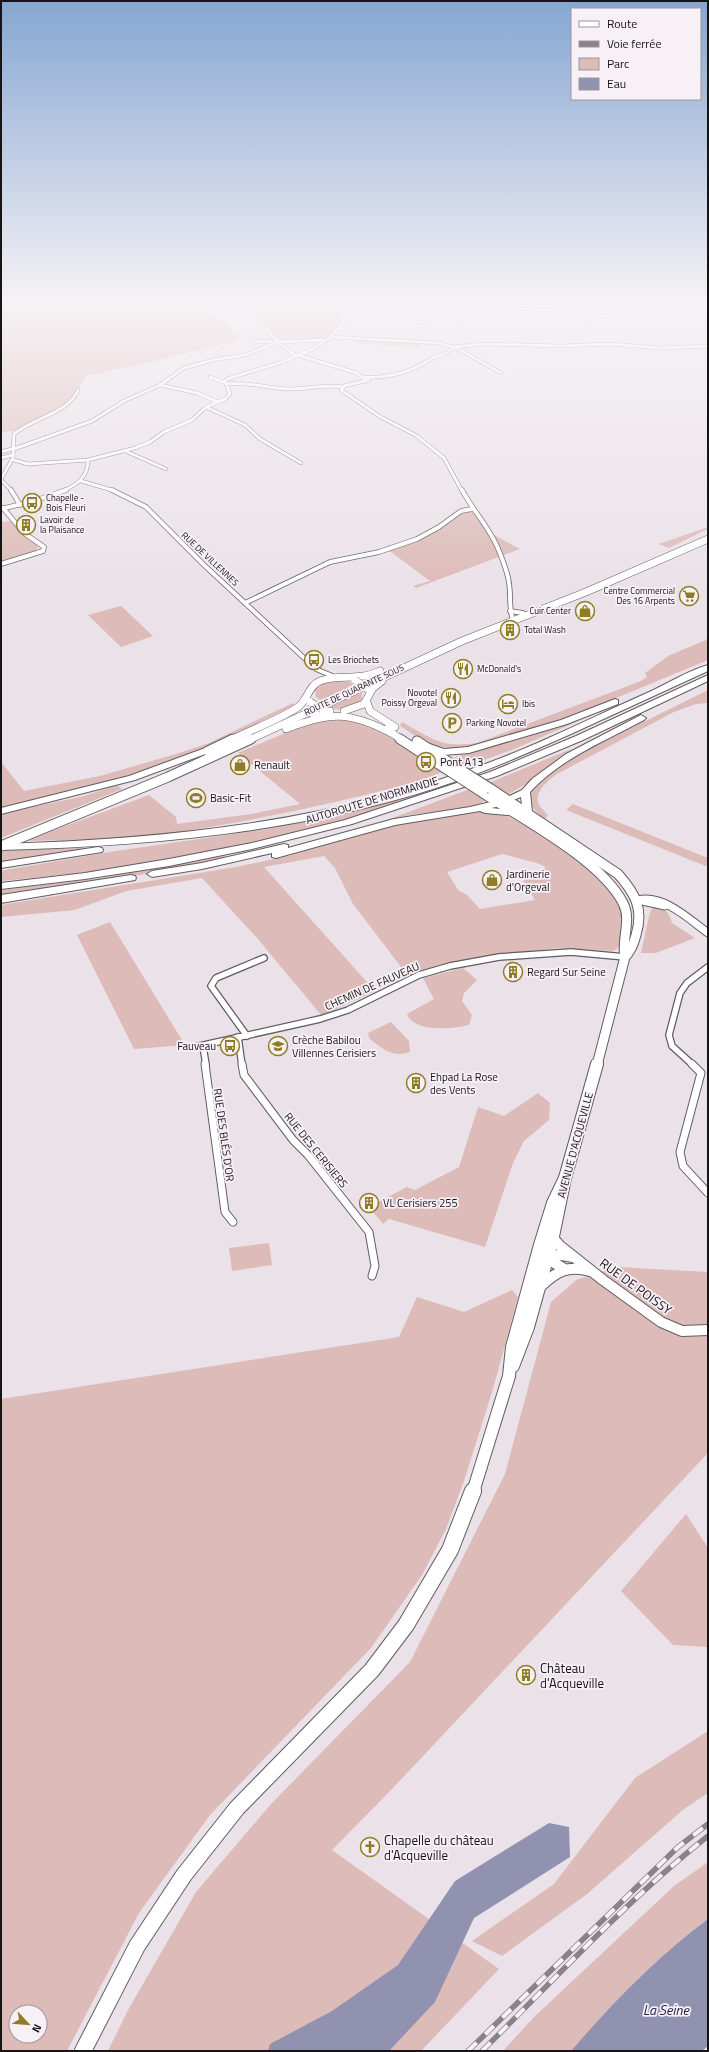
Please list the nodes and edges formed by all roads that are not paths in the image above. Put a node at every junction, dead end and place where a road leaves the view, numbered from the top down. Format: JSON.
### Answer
{"nodes":[{"id":1,"x":76,"y":398,"type":"edge"},
{"id":2,"x":131,"y":398,"type":"edge"},
{"id":3,"x":208,"y":398,"type":"edge"},
{"id":4,"x":225,"y":398,"type":"edge"},
{"id":5,"x":351,"y":398,"type":"edge"},
{"id":6,"x":218,"y":402,"type":"junction"},
{"id":7,"x":206,"y":407,"type":"junction"},
{"id":8,"x":15,"y":449,"type":"junction"},
{"id":9,"x":125,"y":451,"type":"junction"},
{"id":10,"x":1,"y":452,"type":"edge"},
{"id":11,"x":13,"y":455,"type":"junction"},
{"id":12,"x":1,"y":458,"type":"edge"},
{"id":13,"x":14,"y":460,"type":"junction"},
{"id":14,"x":88,"y":460,"type":"junction"},
{"id":15,"x":301,"y":463,"type":"dead end"},
{"id":16,"x":166,"y":469,"type":"dead end"},
{"id":17,"x":1,"y":479,"type":"edge"},
{"id":18,"x":81,"y":482,"type":"junction"},
{"id":19,"x":20,"y":505,"type":"junction"},
{"id":20,"x":2,"y":508,"type":"edge"},
{"id":21,"x":472,"y":509,"type":"junction"},
{"id":22,"x":708,"y":535,"type":"edge"},
{"id":23,"x":708,"y":540,"type":"edge"},
{"id":24,"x":675,"y":560,"type":"dead end"},
{"id":25,"x":657,"y":562,"type":"junction"},
{"id":26,"x":1,"y":564,"type":"edge"},
{"id":27,"x":609,"y":583,"type":"junction"},
{"id":28,"x":622,"y":586,"type":"dead end"},
{"id":29,"x":245,"y":603,"type":"junction"},
{"id":30,"x":511,"y":614,"type":"junction"},
{"id":31,"x":522,"y":615,"type":"junction"},
{"id":32,"x":316,"y":670,"type":"junction"},
{"id":33,"x":706,"y":672,"type":"edge"},
{"id":34,"x":341,"y":678,"type":"junction"},
{"id":35,"x":318,"y":682,"type":"junction"},
{"id":36,"x":708,"y":684,"type":"edge"},
{"id":37,"x":369,"y":691,"type":"junction"},
{"id":38,"x":309,"y":699,"type":"junction"},
{"id":39,"x":366,"y":702,"type":"junction"},
{"id":40,"x":330,"y":711,"type":"junction"},
{"id":41,"x":344,"y":711,"type":"junction"},
{"id":42,"x":391,"y":732,"type":"junction"},
{"id":43,"x":260,"y":739,"type":"junction"},
{"id":44,"x":421,"y":744,"type":"junction"},
{"id":45,"x":216,"y":747,"type":"junction"},
{"id":46,"x":446,"y":765,"type":"junction"},
{"id":47,"x":459,"y":786,"type":"junction"},
{"id":48,"x":524,"y":792,"type":"junction"},
{"id":49,"x":503,"y":801,"type":"junction"},
{"id":50,"x":94,"y":805,"type":"junction"},
{"id":51,"x":470,"y":810,"type":"junction"},
{"id":52,"x":1,"y":811,"type":"edge"},
{"id":53,"x":527,"y":812,"type":"junction"},
{"id":54,"x":516,"y":814,"type":"junction"},
{"id":55,"x":37,"y":832,"type":"junction"},
{"id":56,"x":196,"y":836,"type":"junction"},
{"id":57,"x":1,"y":841,"type":"edge"},
{"id":58,"x":1,"y":846,"type":"edge"},
{"id":59,"x":1,"y":865,"type":"edge"},
{"id":60,"x":202,"y":866,"type":"junction"},
{"id":61,"x":602,"y":874,"type":"junction"},
{"id":62,"x":1,"y":886,"type":"edge"},
{"id":63,"x":1,"y":900,"type":"edge"},
{"id":64,"x":638,"y":900,"type":"junction"},
{"id":65,"x":624,"y":904,"type":"junction"},
{"id":66,"x":708,"y":933,"type":"edge"},
{"id":67,"x":264,"y":958,"type":"dead end"},
{"id":68,"x":625,"y":958,"type":"junction"},
{"id":69,"x":708,"y":967,"type":"edge"},
{"id":70,"x":247,"y":1036,"type":"junction"},
{"id":71,"x":238,"y":1038,"type":"junction"},
{"id":72,"x":203,"y":1046,"type":"junction"},
{"id":73,"x":195,"y":1047,"type":"dead end"},
{"id":74,"x":701,"y":1073,"type":"junction"},
{"id":75,"x":708,"y":1075,"type":"edge"},
{"id":76,"x":565,"y":1178,"type":"junction"},
{"id":77,"x":708,"y":1193,"type":"edge"},
{"id":78,"x":233,"y":1222,"type":"dead end"},
{"id":79,"x":553,"y":1238,"type":"junction"},
{"id":80,"x":540,"y":1258,"type":"junction"},
{"id":81,"x":576,"y":1258,"type":"junction"},
{"id":82,"x":564,"y":1268,"type":"junction"},
{"id":83,"x":593,"y":1272,"type":"junction"},
{"id":84,"x":372,"y":1276,"type":"dead end"},
{"id":85,"x":539,"y":1288,"type":"junction"},
{"id":86,"x":708,"y":1330,"type":"edge"},
{"id":87,"x":509,"y":1376,"type":"junction"},
{"id":88,"x":83,"y":2051,"type":"edge"}],
"edges":[{"from":1,"to":8,"type":"street"},
{"from":2,"to":8,"type":"street"},
{"from":3,"to":6,"type":"street"},
{"from":4,"to":6,"type":"street"},
{"from":5,"to":21,"type":"street"},
{"from":6,"to":7,"type":"street"},
{"from":7,"to":9,"type":"street"},
{"from":7,"to":15,"type":"street"},
{"from":8,"to":10,"type":"street"},
{"from":8,"to":11,"type":"street"},
{"from":9,"to":14,"type":"street"},
{"from":9,"to":16,"type":"street"},
{"from":11,"to":12,"type":"street"},
{"from":11,"to":13,"type":"street"},
{"from":13,"to":14,"type":"street"},
{"from":13,"to":17,"type":"street"},
{"from":14,"to":18,"type":"street"},
{"from":17,"to":19,"type":"street"},
{"from":18,"to":19,"type":"street"},
{"from":18,"to":29,"type":"street","name":"RUE DE VILLENNES"},
{"from":19,"to":20,"type":"street"},
{"from":20,"to":26,"type":"street"},
{"from":21,"to":29,"type":"street"},
{"from":21,"to":30,"type":"street"},
{"from":22,"to":31,"type":"main road","name":"ROUTE DE QUARANTE SOUS"},
{"from":23,"to":25,"type":"main road","name":"ROUTE DE QUARANTE SOUS"},
{"from":24,"to":25,"type":"main road"},
{"from":25,"to":27,"type":"main road","name":"ROUTE DE QUARANTE SOUS"},
{"from":27,"to":28,"type":"main road"},
{"from":27,"to":31,"type":"main road","name":"ROUTE DE QUARANTE SOUS"},
{"from":29,"to":32,"type":"street","name":"RUE DE VILLENNES"},
{"from":30,"to":31,"type":"main road","name":"ROUTE DE QUARANTE SOUS"},
{"from":30,"to":34,"type":"main road"},
{"from":30,"to":50,"type":"main road","name":"ROUTE DE QUARANTE SOUS"},
{"from":31,"to":37,"type":"main road"},
{"from":31,"to":55,"type":"main road","name":"ROUTE DE QUARANTE SOUS"},
{"from":32,"to":34,"type":"street","name":"RUE DE VILLENNES"},
{"from":32,"to":35,"type":"street"},
{"from":33,"to":44,"type":"highway"},
{"from":33,"to":47,"type":"highway","name":"AUTOROUTE DE NORMANDIE"},
{"from":33,"to":56,"type":"highway","name":"AUTOROUTE DE NORMANDIE"},
{"from":34,"to":35,"type":"main road"},
{"from":34,"to":37,"type":"main road","bridge":true},
{"from":35,"to":38,"type":"main road"},
{"from":36,"to":48,"type":"highway"},
{"from":37,"to":39,"type":"main road"},
{"from":38,"to":40,"type":"main road","bridge":true},
{"from":38,"to":45,"type":"main road"},
{"from":39,"to":41,"type":"main road"},
{"from":39,"to":44,"type":"main road"},
{"from":40,"to":41,"type":"main road"},
{"from":40,"to":43,"type":"main road"},
{"from":41,"to":42,"type":"main road"},
{"from":42,"to":43,"type":"main road"},
{"from":42,"to":46,"type":"main road"},
{"from":43,"to":55,"type":"main road"},
{"from":44,"to":46,"type":"main road"},
{"from":45,"to":50,"type":"main road"},
{"from":45,"to":52,"type":"highway"},
{"from":46,"to":49,"type":"main road","bridge":true},
{"from":46,"to":49,"type":"main road","bridge":true},
{"from":47,"to":60,"type":"highway"},
{"from":47,"to":62,"type":"highway","name":"AUTOROUTE DE NORMANDIE"},
{"from":48,"to":49,"type":"highway"},
{"from":48,"to":53,"type":"highway"},
{"from":49,"to":51,"type":"highway"},
{"from":49,"to":53,"type":"main road"},
{"from":49,"to":54,"type":"main road"},
{"from":50,"to":57,"type":"main road"},
{"from":51,"to":54,"type":"highway"},
{"from":51,"to":60,"type":"highway"},
{"from":53,"to":64,"type":"main road"},
{"from":54,"to":61,"type":"main road"},
{"from":55,"to":58,"type":"main road","name":"ROUTE DE QUARANTE SOUS"},
{"from":56,"to":58,"type":"highway","name":"AUTOROUTE DE NORMANDIE"},
{"from":56,"to":59,"type":"highway"},
{"from":60,"to":63,"type":"highway"},
{"from":61,"to":64,"type":"main road"},
{"from":61,"to":65,"type":"main road"},
{"from":64,"to":65,"type":"main road"},
{"from":64,"to":66,"type":"street"},
{"from":64,"to":68,"type":"main road"},
{"from":65,"to":68,"type":"main road"},
{"from":67,"to":70,"type":"street"},
{"from":68,"to":70,"type":"street","name":"CHEMIN DE FAUVEAU"},
{"from":68,"to":76,"type":"main road","name":"AVENUE D'ACQUEVILLE"},
{"from":69,"to":74,"type":"street"},
{"from":70,"to":71,"type":"street","name":"CHEMIN DE FAUVEAU"},
{"from":71,"to":72,"type":"street","name":"CHEMIN DE FAUVEAU"},
{"from":71,"to":84,"type":"street","name":"RUE DES CERISIERS"},
{"from":72,"to":73,"type":"street","name":"CHEMIN DE FAUVEAU"},
{"from":72,"to":78,"type":"street","name":"RUE DES BLÉS D'OR"},
{"from":74,"to":75,"type":"street"},
{"from":74,"to":77,"type":"street"},
{"from":76,"to":79,"type":"main road","name":"AVENUE D'ACQUEVILLE"},
{"from":76,"to":80,"type":"main road"},
{"from":79,"to":80,"type":"main road","name":"AVENUE D'ACQUEVILLE"},
{"from":79,"to":81,"type":"street","name":"RUE DE POISSY"},
{"from":80,"to":81,"type":"street"},
{"from":80,"to":82,"type":"street"},
{"from":80,"to":85,"type":"main road","name":"AVENUE D'ACQUEVILLE"},
{"from":80,"to":87,"type":"main road"},
{"from":81,"to":83,"type":"street","name":"RUE DE POISSY"},
{"from":82,"to":83,"type":"street"},
{"from":82,"to":85,"type":"street"},
{"from":83,"to":86,"type":"street","name":"RUE DE POISSY"},
{"from":85,"to":87,"type":"main road","name":"AVENUE D'ACQUEVILLE"},
{"from":87,"to":88,"type":"main road"}]}
